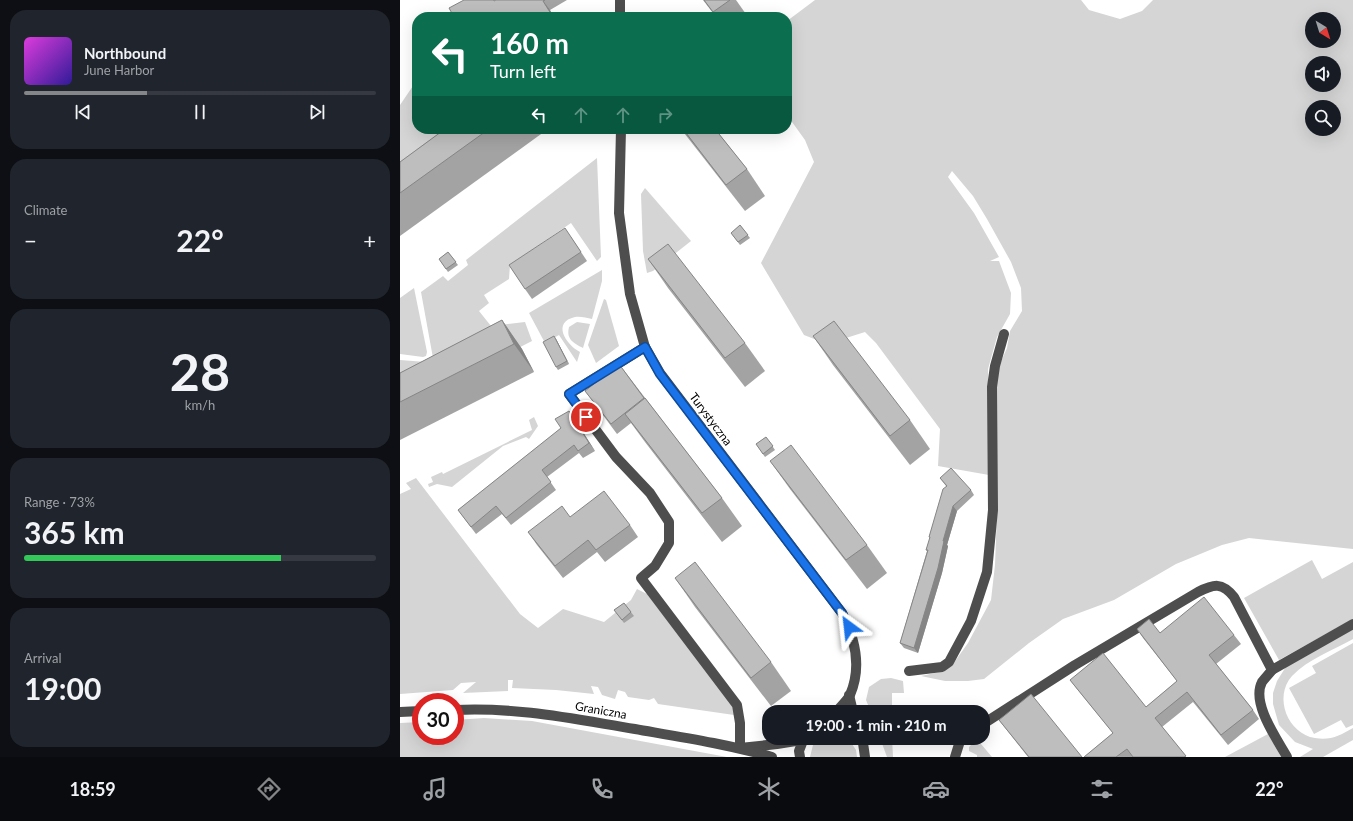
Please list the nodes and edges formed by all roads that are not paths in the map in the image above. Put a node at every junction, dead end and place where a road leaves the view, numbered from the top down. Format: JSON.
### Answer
{"nodes":[{"id":1,"x":620,"y":0,"type":"edge"},
{"id":2,"x":620,"y":12,"type":"edge"},
{"id":3,"x":621,"y":134,"type":"edge"},
{"id":4,"x":1004,"y":334,"type":"dead end"},
{"id":5,"x":645,"y":347,"type":"junction"},
{"id":6,"x":1353,"y":624,"type":"edge"},
{"id":7,"x":1272,"y":670,"type":"junction"},
{"id":8,"x":909,"y":671,"type":"dead end"},
{"id":9,"x":849,"y":695,"type":"junction"},
{"id":10,"x":841,"y":705,"type":"edge"},
{"id":11,"x":851,"y":705,"type":"edge"},
{"id":12,"x":464,"y":710,"type":"edge"},
{"id":13,"x":412,"y":711,"type":"edge"},
{"id":14,"x":400,"y":712,"type":"edge"},
{"id":15,"x":990,"y":720,"type":"edge"},
{"id":16,"x":768,"y":745,"type":"edge"},
{"id":17,"x":802,"y":745,"type":"edge"},
{"id":18,"x":863,"y":745,"type":"edge"},
{"id":19,"x":959,"y":745,"type":"edge"},
{"id":20,"x":740,"y":748,"type":"junction"},
{"id":21,"x":866,"y":756,"type":"edge"},
{"id":22,"x":772,"y":757,"type":"edge"},
{"id":23,"x":800,"y":757,"type":"edge"},
{"id":24,"x":955,"y":757,"type":"edge"},
{"id":25,"x":1287,"y":757,"type":"edge"}],
"edges":[{"from":1,"to":2,"type":"street"},
{"from":3,"to":5,"type":"street","name":"Turystyczna"},
{"from":4,"to":8,"type":"street"},
{"from":5,"to":9,"type":"street","name":"Turystyczna"},
{"from":5,"to":20,"type":"street"},
{"from":6,"to":7,"type":"street"},
{"from":7,"to":15,"type":"street"},
{"from":7,"to":25,"type":"street"},
{"from":9,"to":10,"type":"street","name":"Turystyczna"},
{"from":9,"to":11,"type":"street"},
{"from":12,"to":20,"type":"street","name":"Graniczna"},
{"from":13,"to":14,"type":"street"},
{"from":16,"to":20,"type":"street","name":"Graniczna"},
{"from":17,"to":23,"type":"street"},
{"from":18,"to":21,"type":"street"},
{"from":19,"to":24,"type":"street"},
{"from":20,"to":22,"type":"street","name":"Graniczna"}]}
